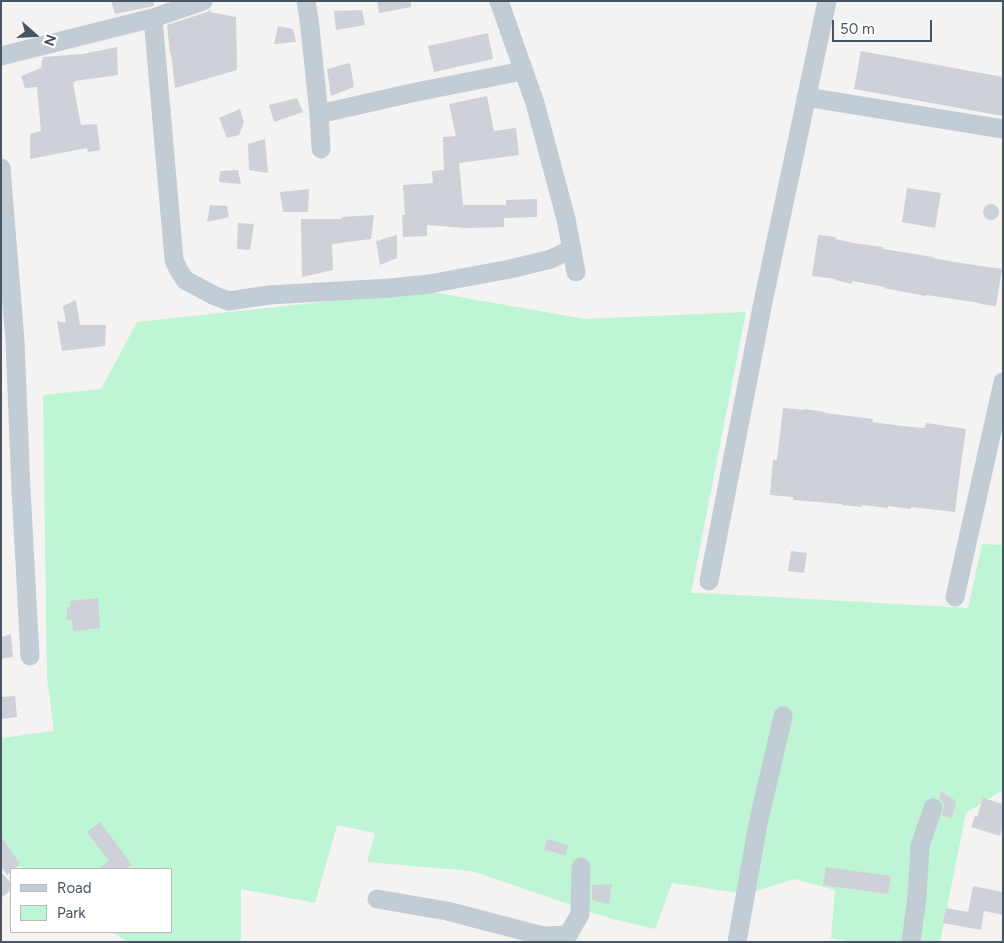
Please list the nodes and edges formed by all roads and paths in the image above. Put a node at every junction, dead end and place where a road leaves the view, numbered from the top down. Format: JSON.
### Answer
{"nodes":[{"id":1,"x":203,"y":1,"type":"edge"},
{"id":2,"x":306,"y":1,"type":"edge"},
{"id":3,"x":499,"y":1,"type":"edge"},
{"id":4,"x":826,"y":1,"type":"edge"},
{"id":5,"x":153,"y":18,"type":"junction"},
{"id":6,"x":1,"y":56,"type":"edge"},
{"id":7,"x":523,"y":72,"type":"junction"},
{"id":8,"x":806,"y":96,"type":"junction"},
{"id":9,"x":319,"y":114,"type":"junction"},
{"id":10,"x":1003,"y":130,"type":"edge"},
{"id":11,"x":321,"y":149,"type":"dead end"},
{"id":12,"x":1,"y":168,"type":"edge"},
{"id":13,"x":572,"y":249,"type":"junction"},
{"id":14,"x":576,"y":272,"type":"dead end"},
{"id":15,"x":1003,"y":382,"type":"edge"},
{"id":16,"x":709,"y":581,"type":"dead end"},
{"id":17,"x":954,"y":597,"type":"dead end"},
{"id":18,"x":30,"y":656,"type":"dead end"},
{"id":19,"x":783,"y":716,"type":"dead end"},
{"id":20,"x":933,"y":808,"type":"dead end"},
{"id":21,"x":581,"y":867,"type":"dead end"},
{"id":22,"x":377,"y":899,"type":"dead end"},
{"id":23,"x":545,"y":939,"type":"edge"},
{"id":24,"x":737,"y":942,"type":"edge"},
{"id":25,"x":911,"y":942,"type":"edge"}],
"edges":[{"from":1,"to":5,"type":"street"},
{"from":2,"to":9,"type":"street"},
{"from":3,"to":7,"type":"street"},
{"from":4,"to":8,"type":"street"},
{"from":5,"to":6,"type":"street"},
{"from":5,"to":13,"type":"street"},
{"from":7,"to":9,"type":"street"},
{"from":7,"to":13,"type":"street"},
{"from":8,"to":10,"type":"street"},
{"from":8,"to":16,"type":"street"},
{"from":9,"to":11,"type":"street"},
{"from":12,"to":18,"type":"street"},
{"from":13,"to":14,"type":"street"},
{"from":15,"to":17,"type":"street"},
{"from":19,"to":24,"type":"street"},
{"from":20,"to":25,"type":"street"},
{"from":21,"to":23,"type":"street"},
{"from":22,"to":23,"type":"street"}]}
